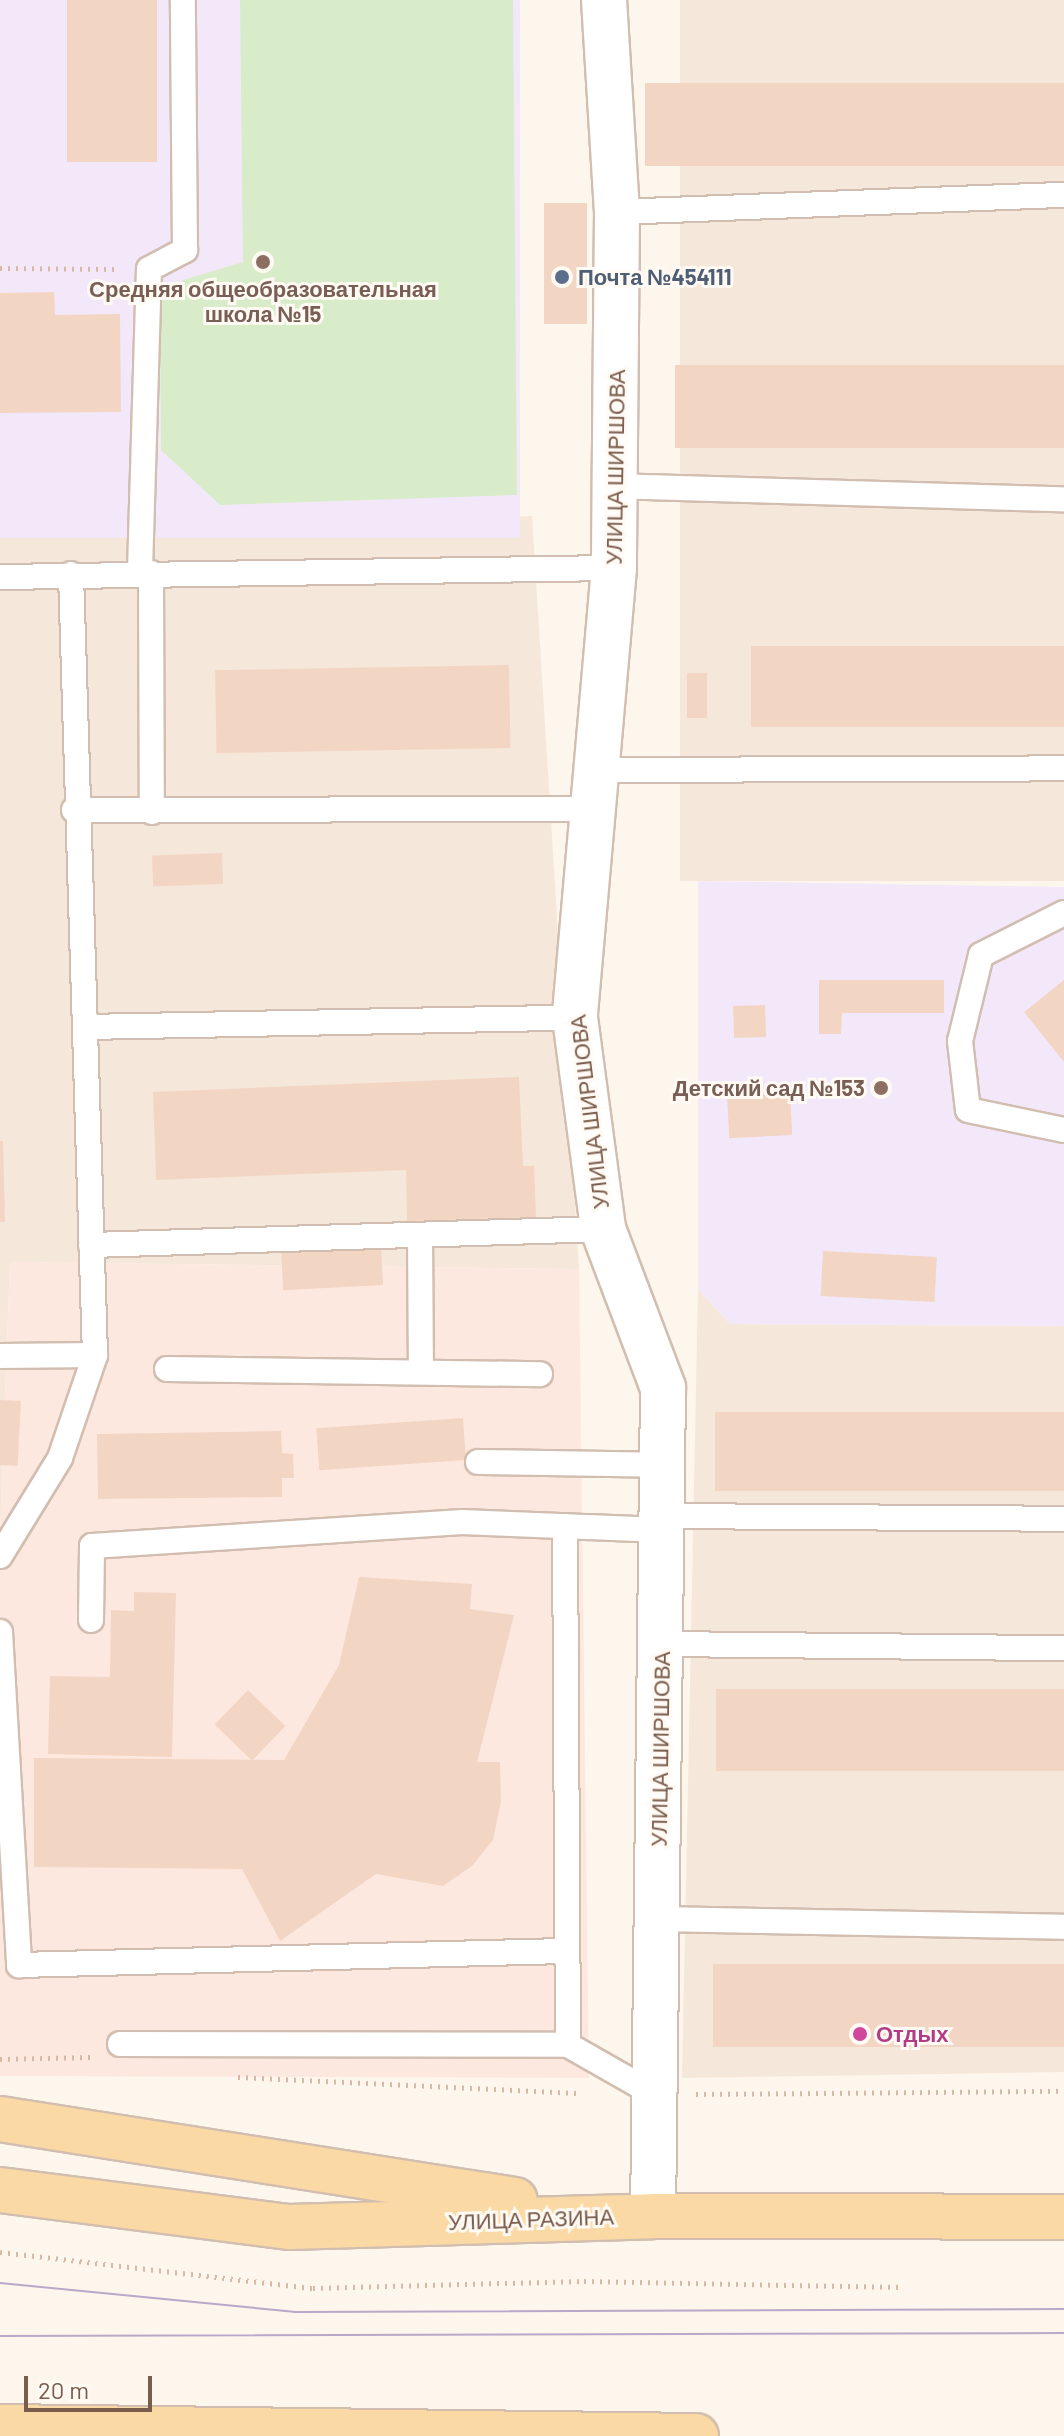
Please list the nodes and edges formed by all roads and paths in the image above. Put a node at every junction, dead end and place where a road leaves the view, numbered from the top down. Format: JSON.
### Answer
{"nodes":[{"id":1,"x":183,"y":0,"type":"edge"},
{"id":2,"x":604,"y":0,"type":"edge"},
{"id":3,"x":1064,"y":195,"type":"edge"},
{"id":4,"x":617,"y":212,"type":"junction"},
{"id":5,"x":0,"y":268,"type":"edge"},
{"id":6,"x":149,"y":269,"type":"junction"},
{"id":7,"x":615,"y":486,"type":"junction"},
{"id":8,"x":1064,"y":499,"type":"edge"},
{"id":9,"x":614,"y":568,"type":"junction"},
{"id":10,"x":145,"y":572,"type":"junction"},
{"id":11,"x":71,"y":574,"type":"junction"},
{"id":12,"x":0,"y":577,"type":"edge"},
{"id":13,"x":1064,"y":768,"type":"edge"},
{"id":14,"x":598,"y":790,"type":"junction"},
{"id":15,"x":74,"y":810,"type":"junction"},
{"id":16,"x":152,"y":812,"type":"junction"},
{"id":17,"x":1064,"y":913,"type":"edge"},
{"id":18,"x":575,"y":1018,"type":"junction"},
{"id":19,"x":85,"y":1027,"type":"junction"},
{"id":20,"x":1064,"y":1130,"type":"edge"},
{"id":21,"x":603,"y":1229,"type":"junction"},
{"id":22,"x":420,"y":1235,"type":"junction"},
{"id":23,"x":91,"y":1245,"type":"junction"},
{"id":24,"x":95,"y":1355,"type":"junction"},
{"id":25,"x":0,"y":1356,"type":"edge"},
{"id":26,"x":167,"y":1369,"type":"dead end"},
{"id":27,"x":421,"y":1372,"type":"junction"},
{"id":28,"x":540,"y":1374,"type":"dead end"},
{"id":29,"x":478,"y":1462,"type":"dead end"},
{"id":30,"x":662,"y":1465,"type":"junction"},
{"id":31,"x":1064,"y":1519,"type":"edge"},
{"id":32,"x":662,"y":1523,"type":"junction"},
{"id":33,"x":565,"y":1526,"type":"junction"},
{"id":34,"x":0,"y":1556,"type":"edge"},
{"id":35,"x":91,"y":1620,"type":"dead end"},
{"id":36,"x":0,"y":1632,"type":"edge"},
{"id":37,"x":661,"y":1644,"type":"junction"},
{"id":38,"x":1064,"y":1648,"type":"edge"},
{"id":39,"x":657,"y":1919,"type":"junction"},
{"id":40,"x":1064,"y":1927,"type":"edge"},
{"id":41,"x":563,"y":1951,"type":"junction"},
{"id":42,"x":568,"y":2045,"type":"junction"},
{"id":43,"x":114,"y":2051,"type":"joint"},
{"id":44,"x":0,"y":2059,"type":"edge"},
{"id":45,"x":226,"y":2067,"type":"dead end"},
{"id":46,"x":1064,"y":2091,"type":"edge"},
{"id":47,"x":656,"y":2095,"type":"junction"},
{"id":48,"x":0,"y":2119,"type":"edge"},
{"id":49,"x":0,"y":2190,"type":"edge"},
{"id":50,"x":635,"y":2216,"type":"junction"},
{"id":51,"x":1064,"y":2217,"type":"edge"},
{"id":52,"x":0,"y":2252,"type":"edge"},
{"id":53,"x":902,"y":2287,"type":"dead end"},
{"id":54,"x":0,"y":2427,"type":"edge"},
{"id":55,"x":696,"y":2436,"type":"edge"}],
"edges":[{"from":1,"to":6,"type":"lane"},
{"from":2,"to":4,"type":"street","name":"УЛИЦА ШИРШОВА"},
{"from":3,"to":4,"type":"lane"},
{"from":4,"to":7,"type":"street","name":"УЛИЦА ШИРШОВА"},
{"from":5,"to":6,"type":"path"},
{"from":6,"to":10,"type":"lane"},
{"from":7,"to":8,"type":"lane"},
{"from":7,"to":9,"type":"street","name":"УЛИЦА ШИРШОВА"},
{"from":9,"to":10,"type":"lane"},
{"from":9,"to":14,"type":"street","name":"УЛИЦА ШИРШОВА"},
{"from":10,"to":11,"type":"lane"},
{"from":10,"to":16,"type":"lane"},
{"from":11,"to":12,"type":"lane"},
{"from":11,"to":15,"type":"lane"},
{"from":13,"to":14,"type":"lane"},
{"from":14,"to":16,"type":"lane"},
{"from":14,"to":18,"type":"street","name":"УЛИЦА ШИРШОВА"},
{"from":15,"to":16,"type":"lane"},
{"from":15,"to":19,"type":"lane"},
{"from":17,"to":20,"type":"lane"},
{"from":18,"to":19,"type":"lane"},
{"from":18,"to":21,"type":"street","name":"УЛИЦА ШИРШОВА"},
{"from":19,"to":23,"type":"lane"},
{"from":21,"to":22,"type":"lane"},
{"from":21,"to":30,"type":"street","name":"УЛИЦА ШИРШОВА"},
{"from":22,"to":23,"type":"lane"},
{"from":22,"to":27,"type":"lane"},
{"from":23,"to":24,"type":"lane"},
{"from":24,"to":25,"type":"lane"},
{"from":24,"to":34,"type":"lane"},
{"from":26,"to":27,"type":"lane"},
{"from":27,"to":28,"type":"lane"},
{"from":29,"to":30,"type":"lane"},
{"from":30,"to":32,"type":"street","name":"УЛИЦА ШИРШОВА"},
{"from":31,"to":32,"type":"lane"},
{"from":32,"to":33,"type":"lane"},
{"from":32,"to":37,"type":"street","name":"УЛИЦА ШИРШОВА"},
{"from":33,"to":35,"type":"lane"},
{"from":33,"to":41,"type":"lane"},
{"from":36,"to":41,"type":"lane"},
{"from":37,"to":38,"type":"lane"},
{"from":37,"to":39,"type":"street","name":"УЛИЦА ШИРШОВА"},
{"from":39,"to":40,"type":"lane"},
{"from":39,"to":47,"type":"street","name":"УЛИЦА ШИРШОВА"},
{"from":41,"to":42,"type":"lane"},
{"from":42,"to":43,"type":"lane"},
{"from":42,"to":47,"type":"lane"},
{"from":43,"to":44,"type":"path"},
{"from":45,"to":47,"type":"path"},
{"from":46,"to":47,"type":"path"},
{"from":47,"to":50,"type":"street","name":"УЛИЦА ШИРШОВА"},
{"from":48,"to":50,"type":"main road"},
{"from":49,"to":50,"type":"main road","name":"УЛИЦА РАЗИНА"},
{"from":50,"to":51,"type":"main road","name":"УЛИЦА РАЗИНА"},
{"from":52,"to":53,"type":"path"},
{"from":54,"to":55,"type":"main road"}]}
